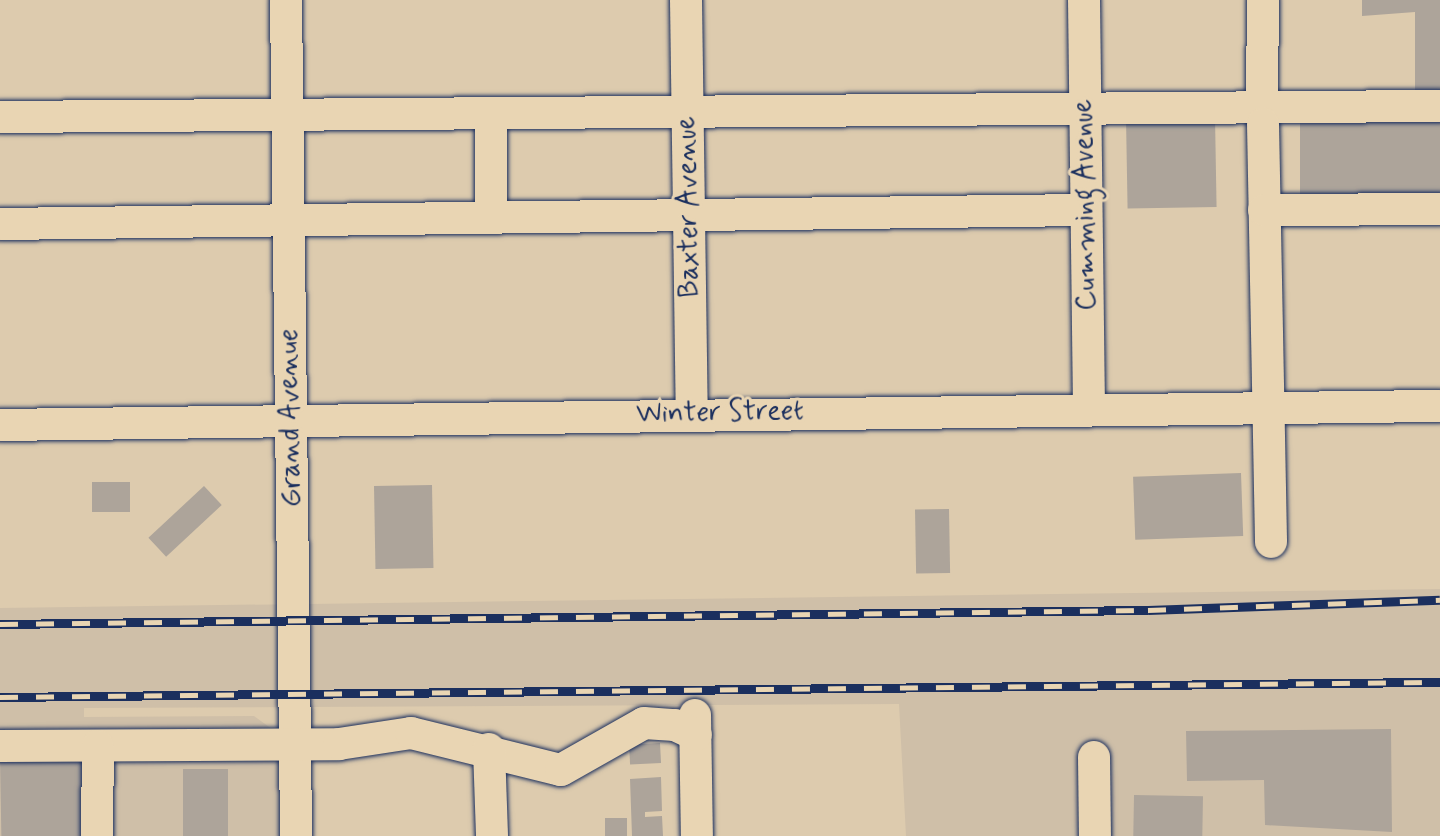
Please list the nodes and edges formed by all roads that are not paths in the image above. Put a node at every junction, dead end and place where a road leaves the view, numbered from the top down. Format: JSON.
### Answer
{"nodes":[{"id":1,"x":286,"y":0,"type":"edge"},
{"id":2,"x":686,"y":0,"type":"edge"},
{"id":3,"x":1084,"y":0,"type":"edge"},
{"id":4,"x":1263,"y":0,"type":"edge"},
{"id":5,"x":1440,"y":106,"type":"edge"},
{"id":6,"x":1084,"y":107,"type":"junction"},
{"id":7,"x":688,"y":113,"type":"junction"},
{"id":8,"x":491,"y":115,"type":"junction"},
{"id":9,"x":1263,"y":115,"type":"junction"},
{"id":10,"x":288,"y":116,"type":"junction"},
{"id":11,"x":0,"y":117,"type":"edge"},
{"id":12,"x":1440,"y":209,"type":"edge"},
{"id":13,"x":1085,"y":210,"type":"junction"},
{"id":14,"x":1264,"y":210,"type":"junction"},
{"id":15,"x":689,"y":215,"type":"junction"},
{"id":16,"x":491,"y":217,"type":"junction"},
{"id":17,"x":289,"y":219,"type":"junction"},
{"id":18,"x":0,"y":224,"type":"edge"},
{"id":19,"x":1440,"y":406,"type":"edge"},
{"id":20,"x":1269,"y":408,"type":"junction"},
{"id":21,"x":1089,"y":410,"type":"junction"},
{"id":22,"x":692,"y":414,"type":"junction"},
{"id":23,"x":291,"y":421,"type":"junction"},
{"id":24,"x":0,"y":425,"type":"edge"},
{"id":25,"x":1271,"y":542,"type":"dead end"},
{"id":26,"x":294,"y":745,"type":"junction"},
{"id":27,"x":0,"y":746,"type":"edge"},
{"id":28,"x":98,"y":746,"type":"junction"},
{"id":29,"x":489,"y":749,"type":"junction"},
{"id":30,"x":1094,"y":757,"type":"dead end"},
{"id":31,"x":97,"y":836,"type":"edge"},
{"id":32,"x":296,"y":836,"type":"edge"},
{"id":33,"x":492,"y":836,"type":"edge"},
{"id":34,"x":697,"y":836,"type":"edge"},
{"id":35,"x":1095,"y":836,"type":"edge"}],
"edges":[{"from":1,"to":10,"type":"street","name":"Grand Avenue"},
{"from":2,"to":7,"type":"street","name":"Baxter Avenue"},
{"from":3,"to":6,"type":"street","name":"Cumming Avenue"},
{"from":4,"to":9,"type":"street"},
{"from":5,"to":9,"type":"street"},
{"from":6,"to":7,"type":"street"},
{"from":6,"to":9,"type":"street"},
{"from":6,"to":13,"type":"street","name":"Cumming Avenue"},
{"from":7,"to":8,"type":"street"},
{"from":7,"to":15,"type":"street","name":"Baxter Avenue"},
{"from":8,"to":10,"type":"street"},
{"from":8,"to":16,"type":"street"},
{"from":9,"to":14,"type":"street"},
{"from":10,"to":11,"type":"street"},
{"from":10,"to":17,"type":"street","name":"Grand Avenue"},
{"from":12,"to":14,"type":"street"},
{"from":13,"to":15,"type":"street"},
{"from":13,"to":21,"type":"street","name":"Cumming Avenue"},
{"from":14,"to":20,"type":"street"},
{"from":15,"to":16,"type":"street"},
{"from":15,"to":22,"type":"street","name":"Baxter Avenue"},
{"from":16,"to":17,"type":"street"},
{"from":17,"to":18,"type":"street"},
{"from":17,"to":23,"type":"street","name":"Grand Avenue"},
{"from":19,"to":20,"type":"street","name":"Winter Street"},
{"from":20,"to":21,"type":"street","name":"Winter Street"},
{"from":20,"to":25,"type":"street"},
{"from":21,"to":22,"type":"street","name":"Winter Street"},
{"from":22,"to":23,"type":"street","name":"Winter Street"},
{"from":23,"to":24,"type":"street","name":"Winter Street"},
{"from":23,"to":26,"type":"street","name":"Grand Avenue"},
{"from":26,"to":28,"type":"street"},
{"from":26,"to":29,"type":"street"},
{"from":26,"to":32,"type":"street","name":"Grand Avenue"},
{"from":27,"to":28,"type":"street"},
{"from":28,"to":31,"type":"street"},
{"from":29,"to":33,"type":"street"},
{"from":29,"to":34,"type":"street"},
{"from":30,"to":35,"type":"street"}]}
